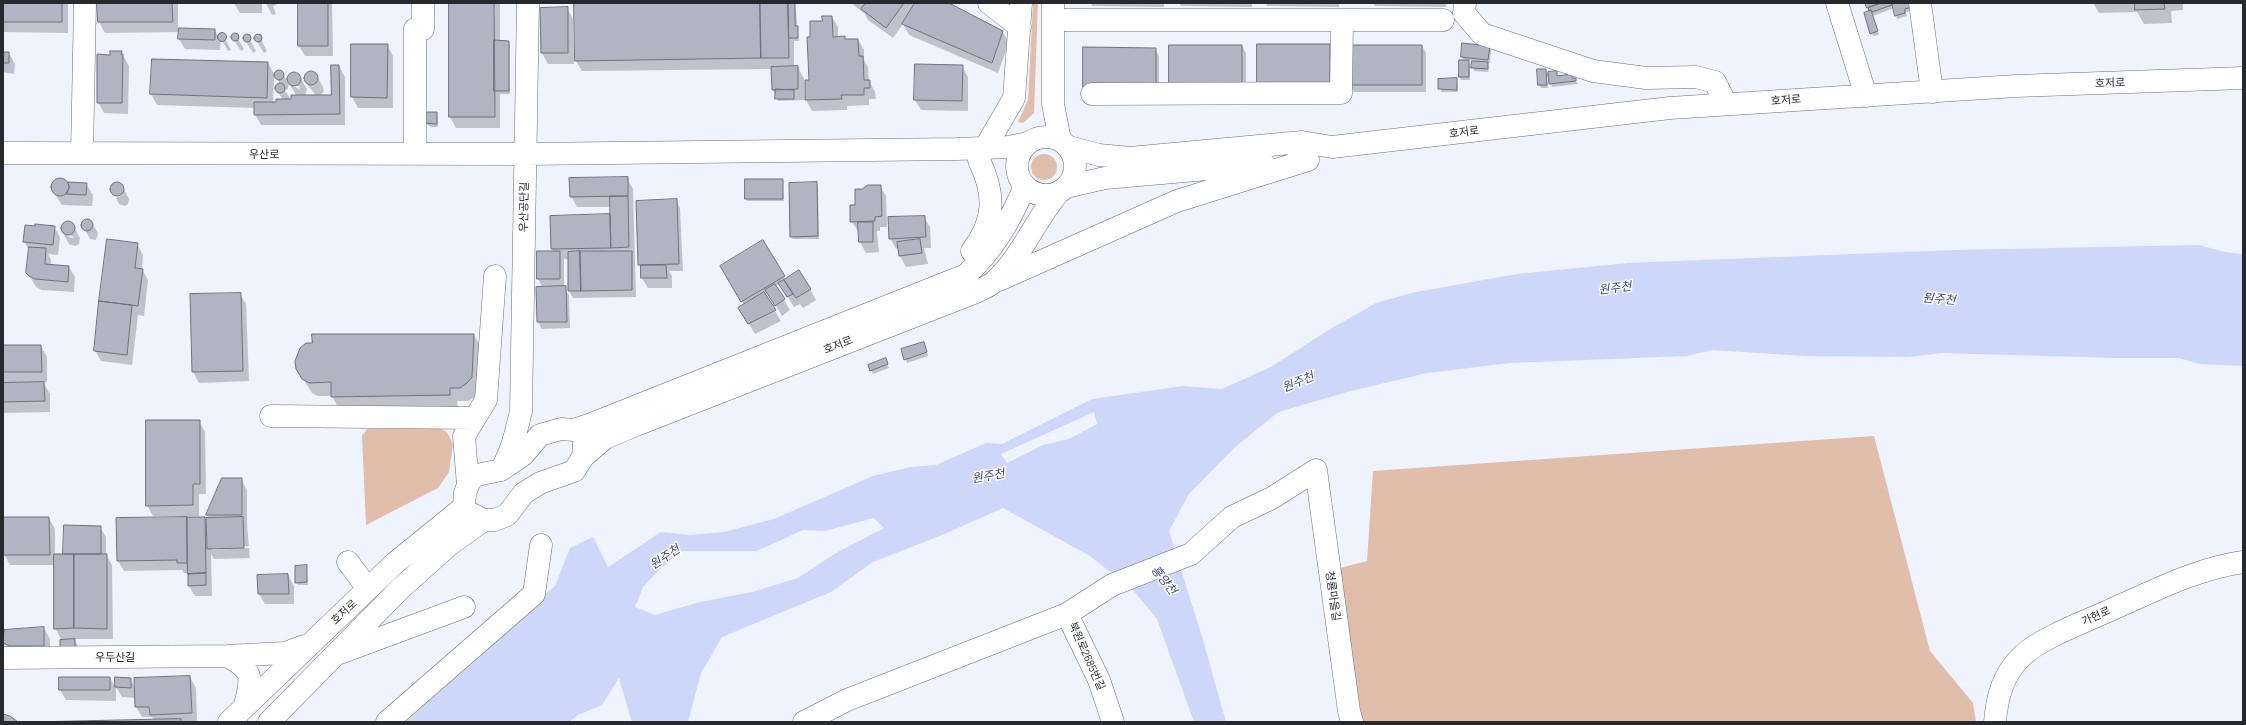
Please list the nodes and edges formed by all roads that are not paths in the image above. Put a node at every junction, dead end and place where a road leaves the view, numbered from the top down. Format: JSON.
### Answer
{"nodes":[{"id":1,"x":85,"y":3,"type":"edge"},
{"id":2,"x":423,"y":3,"type":"edge"},
{"id":3,"x":528,"y":3,"type":"edge"},
{"id":4,"x":989,"y":3,"type":"edge"},
{"id":5,"x":1021,"y":3,"type":"edge"},
{"id":6,"x":1465,"y":3,"type":"edge"},
{"id":7,"x":1837,"y":3,"type":"edge"},
{"id":8,"x":1920,"y":3,"type":"edge"},
{"id":9,"x":1053,"y":12,"type":"edge"},
{"id":10,"x":1349,"y":14,"type":"edge"},
{"id":11,"x":1443,"y":20,"type":"dead end"},
{"id":12,"x":1020,"y":26,"type":"junction"},
{"id":13,"x":2243,"y":78,"type":"edge"},
{"id":14,"x":1932,"y":92,"type":"junction"},
{"id":15,"x":1092,"y":94,"type":"dead end"},
{"id":16,"x":1866,"y":96,"type":"junction"},
{"id":17,"x":1053,"y":104,"type":"junction"},
{"id":18,"x":1726,"y":104,"type":"junction"},
{"id":19,"x":1032,"y":140,"type":"junction"},
{"id":20,"x":1064,"y":143,"type":"junction"},
{"id":21,"x":1332,"y":147,"type":"junction"},
{"id":22,"x":3,"y":153,"type":"edge"},
{"id":23,"x":82,"y":153,"type":"junction"},
{"id":24,"x":415,"y":154,"type":"junction"},
{"id":25,"x":525,"y":154,"type":"junction"},
{"id":26,"x":982,"y":154,"type":"junction"},
{"id":27,"x":1308,"y":160,"type":"junction"},
{"id":28,"x":1022,"y":182,"type":"junction"},
{"id":29,"x":1062,"y":190,"type":"junction"},
{"id":30,"x":495,"y":276,"type":"dead end"},
{"id":31,"x":994,"y":283,"type":"junction"},
{"id":32,"x":908,"y":298,"type":"junction"},
{"id":33,"x":521,"y":411,"type":"junction"},
{"id":34,"x":271,"y":416,"type":"dead end"},
{"id":35,"x":474,"y":418,"type":"junction"},
{"id":36,"x":574,"y":430,"type":"junction"},
{"id":37,"x":540,"y":434,"type":"junction"},
{"id":38,"x":464,"y":452,"type":"junction"},
{"id":39,"x":584,"y":457,"type":"junction"},
{"id":40,"x":501,"y":470,"type":"junction"},
{"id":41,"x":473,"y":480,"type":"junction"},
{"id":42,"x":464,"y":507,"type":"junction"},
{"id":43,"x":484,"y":520,"type":"junction"},
{"id":44,"x":440,"y":528,"type":"junction"},
{"id":45,"x":541,"y":545,"type":"dead end"},
{"id":46,"x":348,"y":562,"type":"dead end"},
{"id":47,"x":2243,"y":562,"type":"edge"},
{"id":48,"x":368,"y":589,"type":"junction"},
{"id":49,"x":464,"y":607,"type":"dead end"},
{"id":50,"x":1067,"y":614,"type":"junction"},
{"id":51,"x":308,"y":645,"type":"junction"},
{"id":52,"x":227,"y":656,"type":"junction"},
{"id":53,"x":333,"y":656,"type":"junction"},
{"id":54,"x":3,"y":658,"type":"edge"},
{"id":55,"x":275,"y":676,"type":"junction"},
{"id":56,"x":293,"y":697,"type":"junction"},
{"id":57,"x":245,"y":705,"type":"junction"},
{"id":58,"x":229,"y":722,"type":"edge"},
{"id":59,"x":269,"y":722,"type":"edge"},
{"id":60,"x":387,"y":722,"type":"edge"},
{"id":61,"x":804,"y":722,"type":"edge"},
{"id":62,"x":1113,"y":722,"type":"edge"},
{"id":63,"x":1352,"y":722,"type":"edge"},
{"id":64,"x":1995,"y":722,"type":"edge"}],
"edges":[{"from":1,"to":23,"type":"street"},
{"from":2,"to":24,"type":"street"},
{"from":3,"to":25,"type":"street","name":"우산공단길"},
{"from":4,"to":12,"type":"street"},
{"from":5,"to":12,"type":"street"},
{"from":6,"to":18,"type":"street"},
{"from":7,"to":16,"type":"street"},
{"from":8,"to":14,"type":"street"},
{"from":9,"to":10,"type":"street"},
{"from":9,"to":17,"type":"street"},
{"from":10,"to":11,"type":"street"},
{"from":10,"to":15,"type":"street"},
{"from":12,"to":26,"type":"street"},
{"from":13,"to":14,"type":"street","name":"호저로"},
{"from":14,"to":16,"type":"street","name":"호저로"},
{"from":16,"to":18,"type":"street","name":"호저로"},
{"from":17,"to":19,"type":"street"},
{"from":17,"to":20,"type":"street"},
{"from":18,"to":21,"type":"street","name":"호저로"},
{"from":19,"to":20,"type":"street"},
{"from":19,"to":26,"type":"street","name":"우산로"},
{"from":19,"to":28,"type":"street"},
{"from":20,"to":21,"type":"street"},
{"from":20,"to":29,"type":"street"},
{"from":21,"to":27,"type":"street"},
{"from":22,"to":23,"type":"street","name":"우산로"},
{"from":23,"to":24,"type":"street","name":"우산로"},
{"from":24,"to":25,"type":"street","name":"우산로"},
{"from":25,"to":26,"type":"street","name":"우산로"},
{"from":25,"to":33,"type":"street","name":"우산공단길"},
{"from":26,"to":28,"type":"street"},
{"from":26,"to":32,"type":"street"},
{"from":27,"to":29,"type":"street"},
{"from":27,"to":31,"type":"street"},
{"from":28,"to":29,"type":"street"},
{"from":28,"to":32,"type":"street"},
{"from":29,"to":31,"type":"street","name":"호저로"},
{"from":30,"to":35,"type":"street"},
{"from":31,"to":39,"type":"street","name":"호저로"},
{"from":32,"to":36,"type":"street","name":"호저로"},
{"from":33,"to":37,"type":"street"},
{"from":33,"to":40,"type":"street","name":"우산공단길"},
{"from":34,"to":35,"type":"street"},
{"from":35,"to":38,"type":"street"},
{"from":36,"to":37,"type":"street","name":"호저로"},
{"from":36,"to":39,"type":"street"},
{"from":37,"to":40,"type":"street"},
{"from":38,"to":41,"type":"street"},
{"from":38,"to":44,"type":"street"},
{"from":39,"to":43,"type":"street","name":"호저로"},
{"from":40,"to":41,"type":"street"},
{"from":41,"to":42,"type":"street"},
{"from":42,"to":43,"type":"street"},
{"from":42,"to":44,"type":"street","name":"호저로"},
{"from":43,"to":53,"type":"street","name":"호저로"},
{"from":44,"to":48,"type":"street","name":"호저로"},
{"from":45,"to":60,"type":"street"},
{"from":46,"to":48,"type":"street"},
{"from":47,"to":64,"type":"street","name":"가현로"},
{"from":48,"to":51,"type":"street","name":"호저로"},
{"from":49,"to":53,"type":"street"},
{"from":50,"to":61,"type":"street"},
{"from":50,"to":62,"type":"street","name":"북원로2685번길"},
{"from":50,"to":63,"type":"street","name":"청룡마을길"},
{"from":51,"to":52,"type":"street","name":"우두산길"},
{"from":51,"to":55,"type":"street","name":"호저로"},
{"from":52,"to":54,"type":"street","name":"우두산길"},
{"from":52,"to":57,"type":"street"},
{"from":53,"to":56,"type":"street","name":"호저로"},
{"from":55,"to":56,"type":"street"},
{"from":55,"to":57,"type":"street","name":"호저로"},
{"from":56,"to":59,"type":"street","name":"호저로"},
{"from":57,"to":58,"type":"street","name":"호저로"}]}
